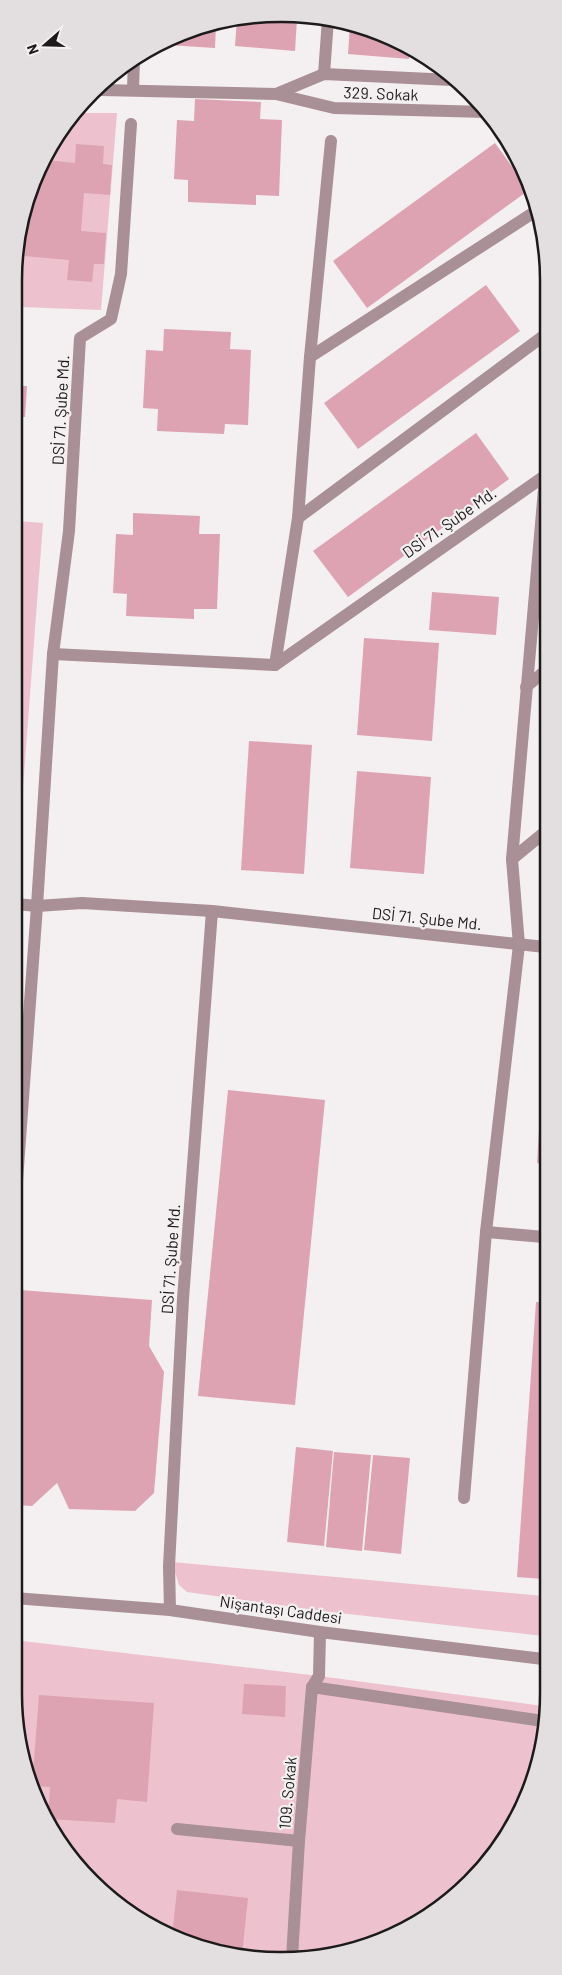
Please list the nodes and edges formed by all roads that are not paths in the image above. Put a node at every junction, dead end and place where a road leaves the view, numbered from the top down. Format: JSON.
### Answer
{"nodes":[{"id":1,"x":327,"y":27,"type":"edge"},
{"id":2,"x":134,"y":69,"type":"edge"},
{"id":3,"x":324,"y":74,"type":"junction"},
{"id":4,"x":442,"y":80,"type":"edge"},
{"id":5,"x":107,"y":90,"type":"edge"},
{"id":6,"x":133,"y":90,"type":"junction"},
{"id":7,"x":276,"y":94,"type":"junction"},
{"id":8,"x":476,"y":112,"type":"edge"},
{"id":9,"x":131,"y":124,"type":"dead end"},
{"id":10,"x":331,"y":141,"type":"dead end"},
{"id":11,"x":531,"y":214,"type":"edge"},
{"id":12,"x":540,"y":338,"type":"edge"},
{"id":13,"x":310,"y":357,"type":"junction"},
{"id":14,"x":540,"y":476,"type":"edge"},
{"id":15,"x":298,"y":518,"type":"junction"},
{"id":16,"x":540,"y":529,"type":"edge"},
{"id":17,"x":53,"y":654,"type":"junction"},
{"id":18,"x":275,"y":665,"type":"junction"},
{"id":19,"x":540,"y":675,"type":"edge"},
{"id":20,"x":526,"y":687,"type":"junction"},
{"id":21,"x":540,"y":836,"type":"edge"},
{"id":22,"x":512,"y":859,"type":"junction"},
{"id":23,"x":22,"y":905,"type":"edge"},
{"id":24,"x":37,"y":906,"type":"junction"},
{"id":25,"x":212,"y":911,"type":"junction"},
{"id":26,"x":518,"y":945,"type":"junction"},
{"id":27,"x":540,"y":947,"type":"edge"},
{"id":28,"x":22,"y":1112,"type":"edge"},
{"id":29,"x":486,"y":1232,"type":"junction"},
{"id":30,"x":540,"y":1237,"type":"edge"},
{"id":31,"x":464,"y":1498,"type":"dead end"},
{"id":32,"x":22,"y":1599,"type":"edge"},
{"id":33,"x":170,"y":1610,"type":"junction"},
{"id":34,"x":320,"y":1632,"type":"junction"},
{"id":35,"x":540,"y":1659,"type":"edge"},
{"id":36,"x":312,"y":1687,"type":"junction"},
{"id":37,"x":538,"y":1719,"type":"edge"},
{"id":38,"x":177,"y":1829,"type":"dead end"},
{"id":39,"x":299,"y":1840,"type":"junction"},
{"id":40,"x":292,"y":1952,"type":"edge"}],
"edges":[{"from":1,"to":3,"type":"street"},
{"from":2,"to":6,"type":"street"},
{"from":3,"to":4,"type":"street","name":"329. Sokak"},
{"from":3,"to":7,"type":"street","name":"329. Sokak"},
{"from":5,"to":6,"type":"street","name":"329. Sokak"},
{"from":6,"to":7,"type":"street","name":"329. Sokak"},
{"from":7,"to":8,"type":"street","name":"329. Sokak"},
{"from":9,"to":17,"type":"street","name":"DSİ 71. Şube Md."},
{"from":10,"to":13,"type":"street"},
{"from":11,"to":13,"type":"street"},
{"from":12,"to":15,"type":"street"},
{"from":13,"to":15,"type":"street"},
{"from":14,"to":18,"type":"street","name":"DSİ 71. Şube Md."},
{"from":15,"to":18,"type":"street"},
{"from":16,"to":20,"type":"street","name":"DSİ 71. Şube Md."},
{"from":17,"to":18,"type":"street"},
{"from":17,"to":24,"type":"street","name":"DSİ 71. Şube Md."},
{"from":19,"to":20,"type":"street"},
{"from":20,"to":22,"type":"street","name":"DSİ 71. Şube Md."},
{"from":21,"to":22,"type":"street"},
{"from":22,"to":26,"type":"street","name":"DSİ 71. Şube Md."},
{"from":23,"to":24,"type":"street","name":"DSİ 71. Şube Md."},
{"from":24,"to":25,"type":"street","name":"DSİ 71. Şube Md."},
{"from":24,"to":28,"type":"street","name":"DSİ 71. Şube Md."},
{"from":25,"to":26,"type":"street","name":"DSİ 71. Şube Md."},
{"from":25,"to":33,"type":"street","name":"DSİ 71. Şube Md."},
{"from":26,"to":27,"type":"street","name":"DSİ 71. Şube Md."},
{"from":26,"to":29,"type":"street","name":"DSİ 71. Şube Md."},
{"from":29,"to":30,"type":"street"},
{"from":29,"to":31,"type":"street","name":"DSİ 71. Şube Md."},
{"from":32,"to":33,"type":"street","name":"Nişantaşı Caddesi"},
{"from":33,"to":34,"type":"street","name":"Nişantaşı Caddesi"},
{"from":34,"to":35,"type":"street","name":"Nişantaşı Caddesi"},
{"from":34,"to":36,"type":"street","name":"109. Sokak"},
{"from":36,"to":37,"type":"street"},
{"from":36,"to":39,"type":"street","name":"109. Sokak"},
{"from":38,"to":39,"type":"street"},
{"from":39,"to":40,"type":"street","name":"109. Sokak"}]}
